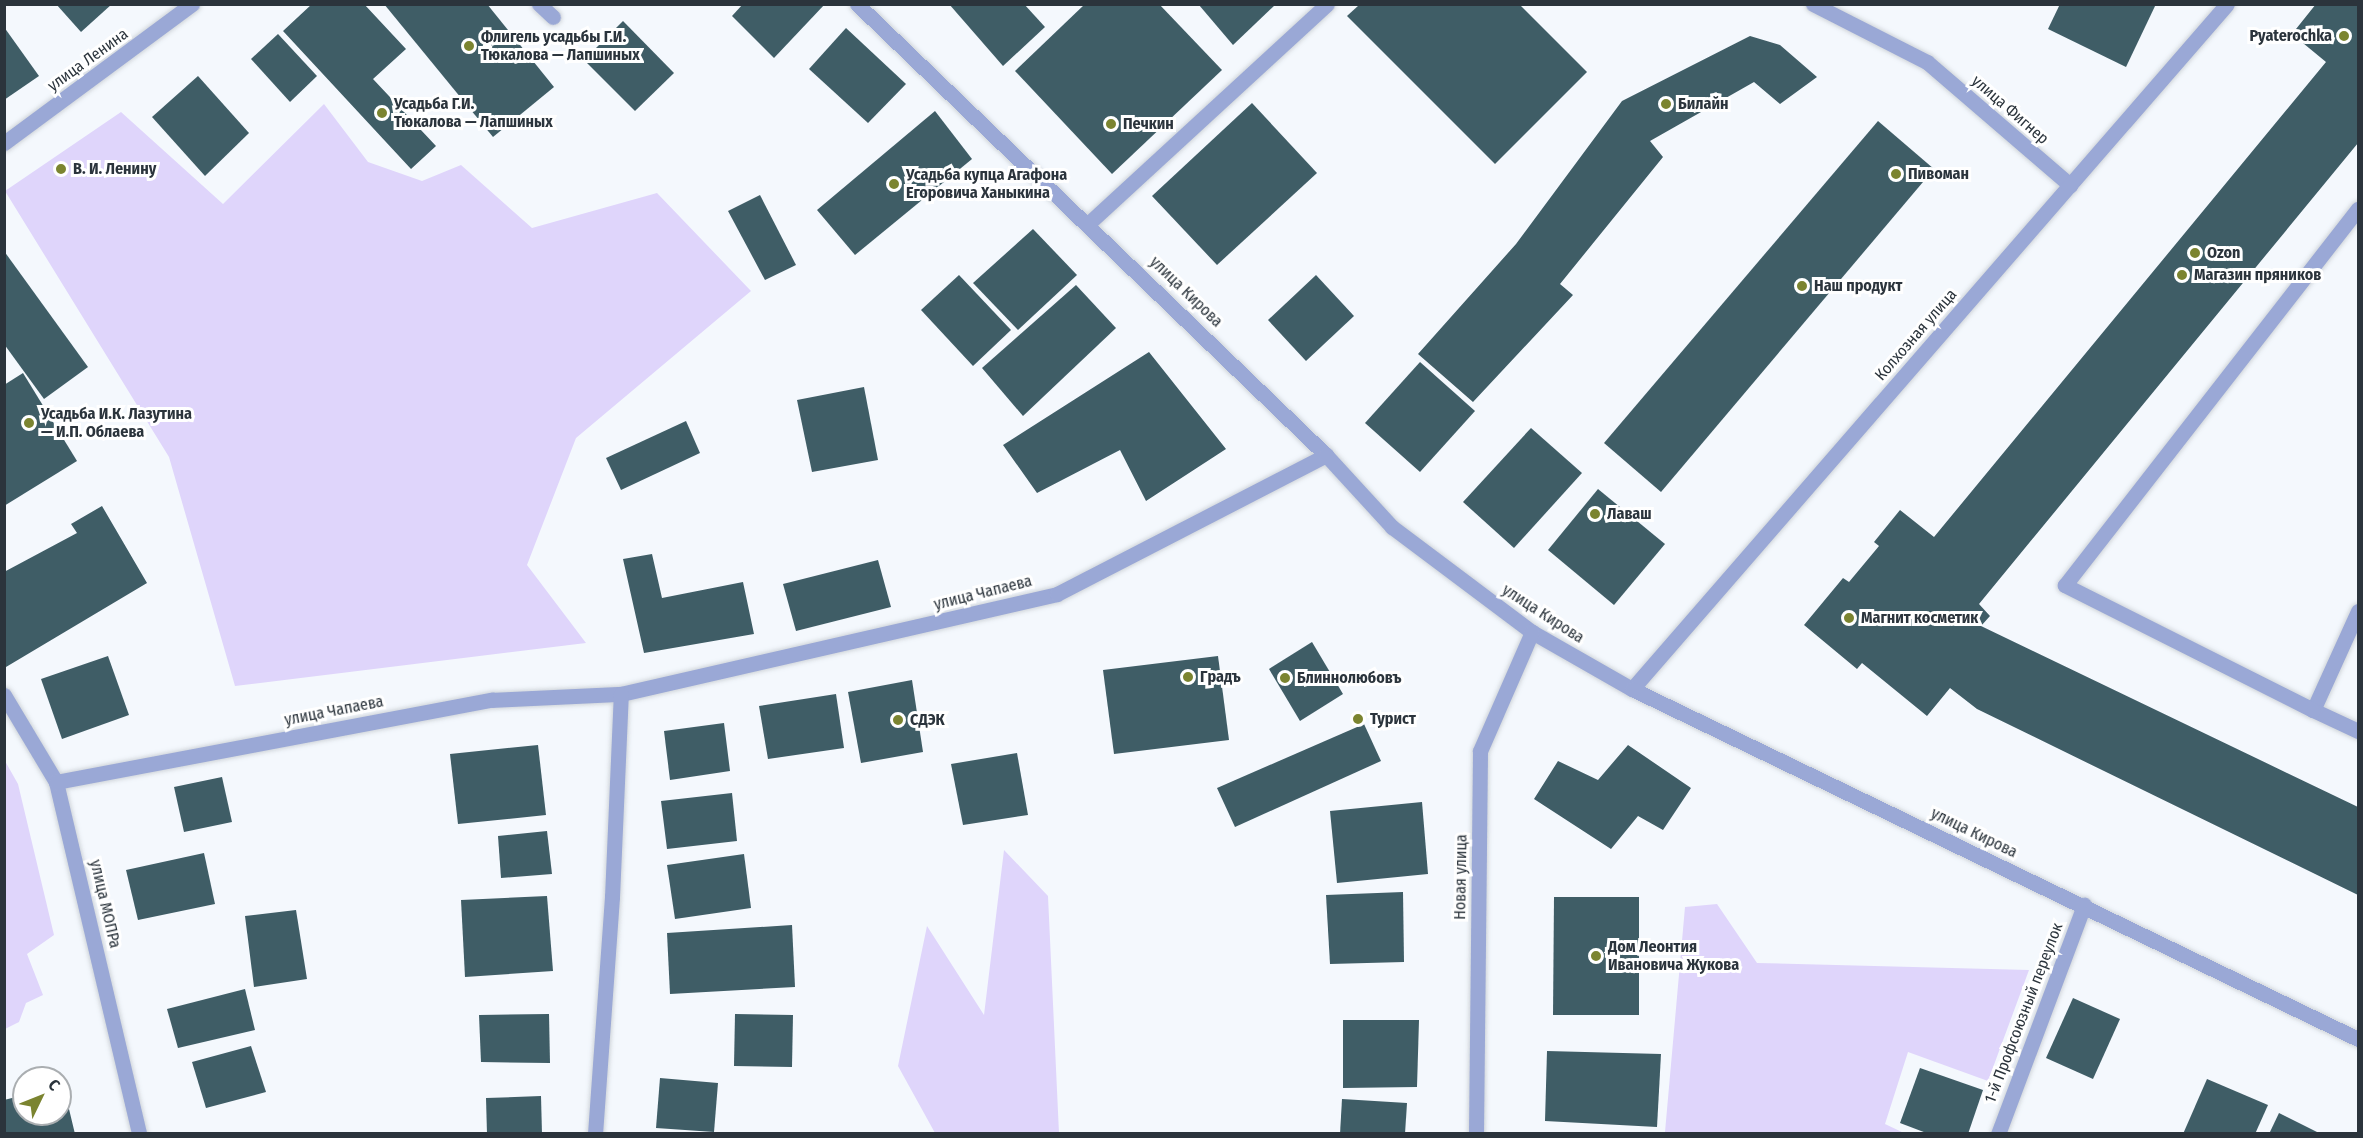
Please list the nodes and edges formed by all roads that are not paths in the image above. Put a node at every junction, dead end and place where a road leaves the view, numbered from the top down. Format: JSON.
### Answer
{"nodes":[{"id":1,"x":192,"y":4,"type":"edge"},
{"id":2,"x":539,"y":4,"type":"edge"},
{"id":3,"x":857,"y":4,"type":"edge"},
{"id":4,"x":1327,"y":4,"type":"edge"},
{"id":5,"x":1813,"y":4,"type":"edge"},
{"id":6,"x":2227,"y":4,"type":"edge"},
{"id":7,"x":553,"y":17,"type":"dead end"},
{"id":8,"x":4,"y":143,"type":"edge"},
{"id":9,"x":2070,"y":184,"type":"junction"},
{"id":10,"x":2358,"y":209,"type":"edge"},
{"id":11,"x":1089,"y":224,"type":"junction"},
{"id":12,"x":1326,"y":455,"type":"junction"},
{"id":13,"x":2358,"y":611,"type":"edge"},
{"id":14,"x":1532,"y":632,"type":"junction"},
{"id":15,"x":1632,"y":689,"type":"junction"},
{"id":16,"x":621,"y":694,"type":"junction"},
{"id":17,"x":4,"y":695,"type":"edge"},
{"id":18,"x":2313,"y":710,"type":"junction"},
{"id":19,"x":2358,"y":731,"type":"edge"},
{"id":20,"x":56,"y":782,"type":"junction"},
{"id":21,"x":2084,"y":905,"type":"junction"},
{"id":22,"x":2358,"y":1039,"type":"edge"},
{"id":23,"x":139,"y":1134,"type":"edge"},
{"id":24,"x":595,"y":1134,"type":"edge"},
{"id":25,"x":1476,"y":1134,"type":"edge"},
{"id":26,"x":1998,"y":1134,"type":"edge"}],
"edges":[{"from":1,"to":8,"type":"street","name":"улица Ленина"},
{"from":2,"to":7,"type":"street"},
{"from":3,"to":11,"type":"street","name":"улица Кирова"},
{"from":4,"to":11,"type":"street"},
{"from":5,"to":9,"type":"street","name":"улица Фигнер"},
{"from":6,"to":9,"type":"street","name":"Колхозная улица"},
{"from":9,"to":15,"type":"street","name":"Колхозная улица"},
{"from":10,"to":18,"type":"street"},
{"from":11,"to":12,"type":"street","name":"улица Кирова"},
{"from":12,"to":14,"type":"street","name":"улица Кирова"},
{"from":12,"to":16,"type":"street","name":"улица Чапаева"},
{"from":13,"to":18,"type":"street"},
{"from":14,"to":15,"type":"street","name":"улица Кирова"},
{"from":14,"to":25,"type":"street","name":"Новая улица"},
{"from":15,"to":21,"type":"street","name":"улица Кирова"},
{"from":16,"to":20,"type":"street","name":"улица Чапаева"},
{"from":16,"to":24,"type":"street"},
{"from":17,"to":20,"type":"street","name":"улица МОПРа"},
{"from":18,"to":19,"type":"street"},
{"from":20,"to":23,"type":"street","name":"улица МОПРа"},
{"from":21,"to":22,"type":"street","name":"улица Кирова"},
{"from":21,"to":26,"type":"street","name":"1-й Профсоюзный переулок"}]}
